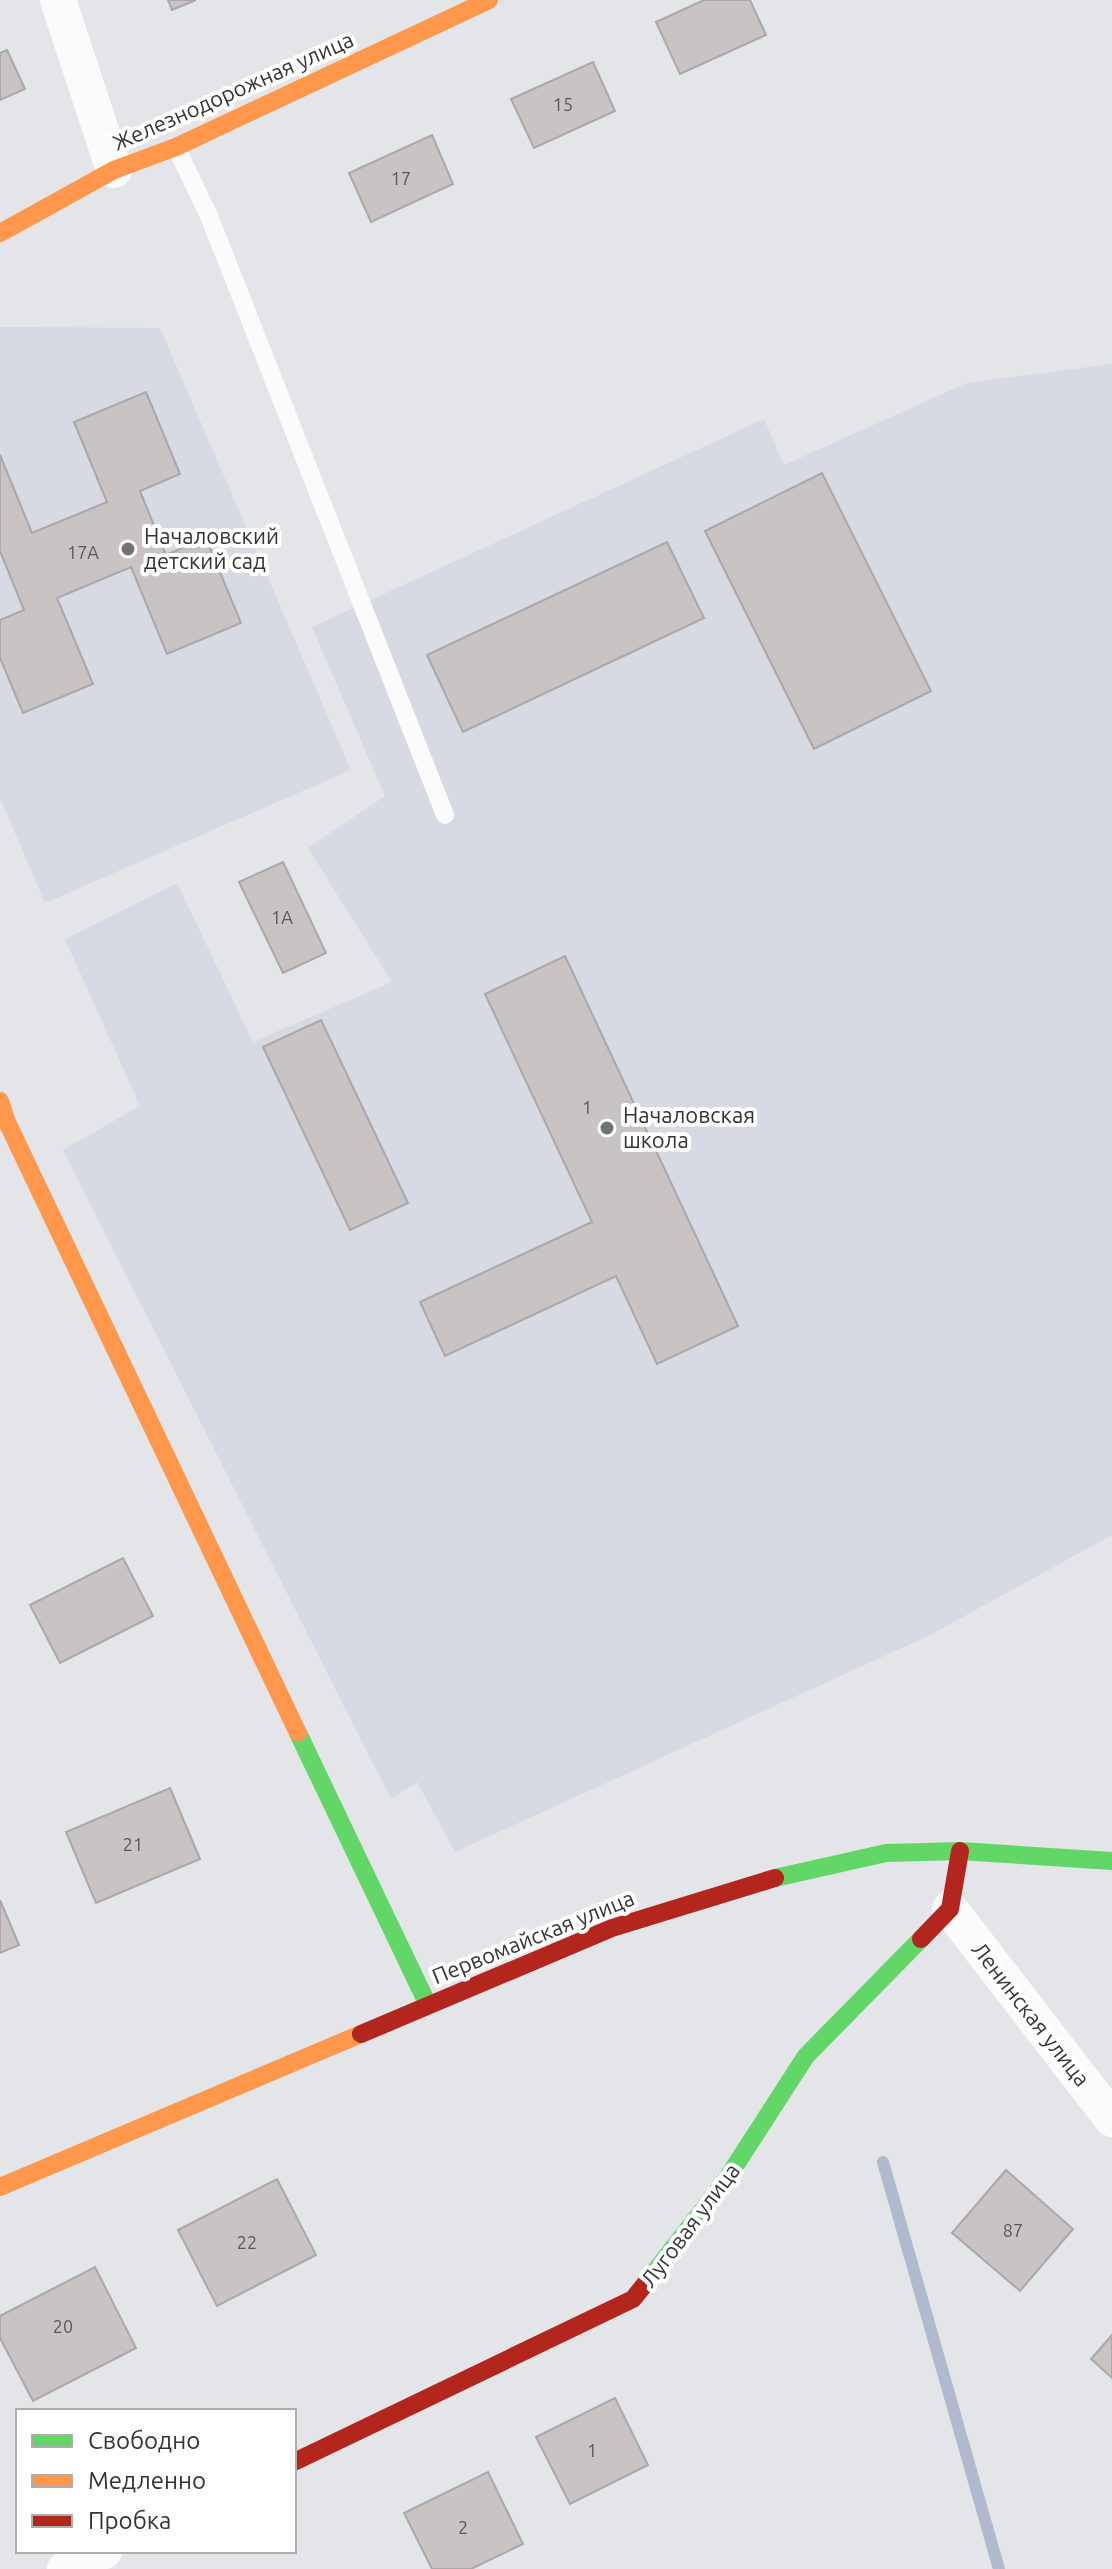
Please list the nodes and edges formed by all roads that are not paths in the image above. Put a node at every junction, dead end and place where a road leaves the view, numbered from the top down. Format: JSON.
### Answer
{"nodes":[{"id":1,"x":58,"y":0,"type":"edge"},
{"id":2,"x":489,"y":0,"type":"edge"},
{"id":3,"x":176,"y":147,"type":"junction"},
{"id":4,"x":114,"y":170,"type":"junction"},
{"id":5,"x":0,"y":233,"type":"edge"},
{"id":6,"x":445,"y":815,"type":"dead end"},
{"id":7,"x":2,"y":1116,"type":"edge"},
{"id":8,"x":960,"y":1851,"type":"junction"},
{"id":9,"x":1112,"y":1861,"type":"edge"},
{"id":10,"x":950,"y":1909,"type":"junction"},
{"id":11,"x":428,"y":2005,"type":"junction"},
{"id":12,"x":1112,"y":2119,"type":"edge"},
{"id":13,"x":0,"y":2187,"type":"edge"},
{"id":14,"x":296,"y":2461,"type":"edge"},
{"id":15,"x":100,"y":2553,"type":"edge"},
{"id":16,"x":65,"y":2569,"type":"edge"}],
"edges":[{"from":1,"to":4,"type":"street"},
{"from":2,"to":3,"type":"street","name":"Железнодорожная улица"},
{"from":3,"to":4,"type":"street","name":"Железнодорожная улица"},
{"from":3,"to":6,"type":"lane"},
{"from":4,"to":5,"type":"street","name":"Железнодорожная улица"},
{"from":7,"to":11,"type":"street"},
{"from":8,"to":9,"type":"street","name":"Первомайская улица"},
{"from":8,"to":10,"type":"street"},
{"from":8,"to":11,"type":"street","name":"Первомайская улица"},
{"from":10,"to":12,"type":"street","name":"Ленинская улица"},
{"from":10,"to":14,"type":"street","name":"Луговая улица"},
{"from":11,"to":13,"type":"street","name":"Первомайская улица"},
{"from":15,"to":16,"type":"street"}]}
